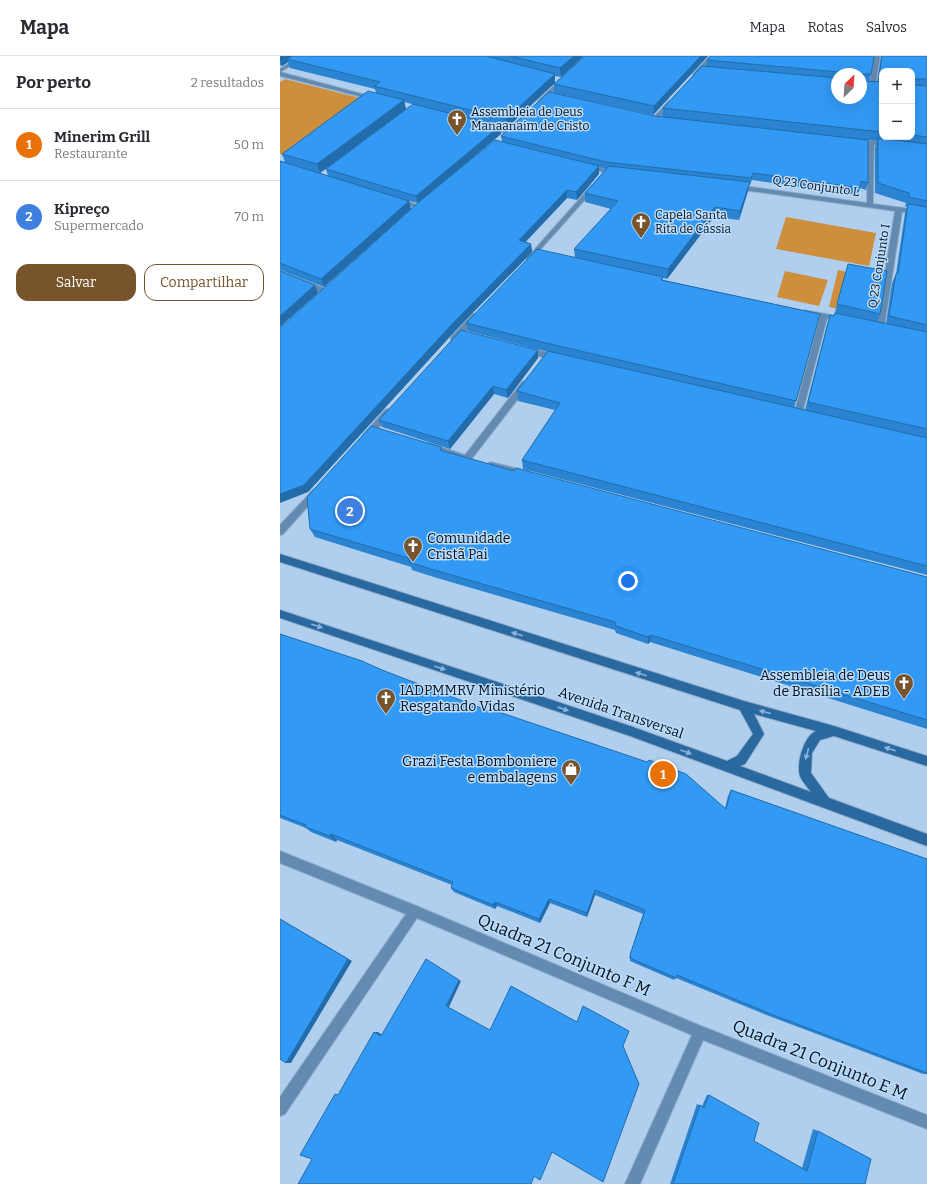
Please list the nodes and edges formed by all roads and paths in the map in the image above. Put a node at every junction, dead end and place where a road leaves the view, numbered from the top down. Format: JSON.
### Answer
{"nodes":[{"id":1,"x":304,"y":56,"type":"edge"},
{"id":2,"x":713,"y":56,"type":"edge"},
{"id":3,"x":877,"y":56,"type":"edge"},
{"id":4,"x":280,"y":71,"type":"edge"},
{"id":5,"x":699,"y":71,"type":"junction"},
{"id":6,"x":707,"y":72,"type":"edge"},
{"id":7,"x":280,"y":74,"type":"edge"},
{"id":8,"x":567,"y":76,"type":"edge"},
{"id":9,"x":554,"y":79,"type":"edge"},
{"id":10,"x":562,"y":81,"type":"junction"},
{"id":11,"x":689,"y":82,"type":"edge"},
{"id":12,"x":872,"y":87,"type":"edge"},
{"id":13,"x":548,"y":95,"type":"junction"},
{"id":14,"x":556,"y":96,"type":"edge"},
{"id":15,"x":674,"y":98,"type":"edge"},
{"id":16,"x":383,"y":101,"type":"edge"},
{"id":17,"x":536,"y":105,"type":"edge"},
{"id":18,"x":647,"y":118,"type":"edge"},
{"id":19,"x":655,"y":119,"type":"junction"},
{"id":20,"x":662,"y":120,"type":"edge"},
{"id":21,"x":479,"y":125,"type":"edge"},
{"id":22,"x":514,"y":126,"type":"edge"},
{"id":23,"x":848,"y":141,"type":"edge"},
{"id":24,"x":871,"y":143,"type":"junction"},
{"id":25,"x":899,"y":147,"type":"edge"},
{"id":26,"x":576,"y":164,"type":"edge"},
{"id":27,"x":606,"y":172,"type":"junction"},
{"id":28,"x":621,"y":174,"type":"edge"},
{"id":29,"x":728,"y":186,"type":"edge"},
{"id":30,"x":389,"y":198,"type":"edge"},
{"id":31,"x":870,"y":205,"type":"junction"},
{"id":32,"x":899,"y":209,"type":"junction"},
{"id":33,"x":414,"y":212,"type":"edge"},
{"id":34,"x":927,"y":213,"type":"edge"},
{"id":35,"x":524,"y":265,"type":"edge"},
{"id":36,"x":280,"y":273,"type":"edge"},
{"id":37,"x":326,"y":292,"type":"edge"},
{"id":38,"x":481,"y":310,"type":"edge"},
{"id":39,"x":802,"y":311,"type":"edge"},
{"id":40,"x":824,"y":316,"type":"junction"},
{"id":41,"x":852,"y":322,"type":"edge"},
{"id":42,"x":880,"y":328,"type":"edge"},
{"id":43,"x":449,"y":344,"type":"edge"},
{"id":44,"x":517,"y":348,"type":"edge"},
{"id":45,"x":562,"y":359,"type":"edge"},
{"id":46,"x":532,"y":374,"type":"edge"},
{"id":47,"x":394,"y":406,"type":"edge"},
{"id":48,"x":798,"y":414,"type":"edge"},
{"id":49,"x":363,"y":440,"type":"edge"},
{"id":50,"x":417,"y":442,"type":"edge"},
{"id":51,"x":475,"y":461,"type":"junction"},
{"id":52,"x":536,"y":477,"type":"edge"},
{"id":53,"x":322,"y":486,"type":"edge"},
{"id":54,"x":280,"y":532,"type":"edge"},
{"id":55,"x":280,"y":558,"type":"edge"},
{"id":56,"x":280,"y":614,"type":"edge"},
{"id":57,"x":744,"y":706,"type":"junction"},
{"id":58,"x":834,"y":731,"type":"junction"},
{"id":59,"x":927,"y":761,"type":"edge"},
{"id":60,"x":728,"y":767,"type":"junction"},
{"id":61,"x":826,"y":804,"type":"junction"},
{"id":62,"x":927,"y":840,"type":"edge"},
{"id":63,"x":280,"y":857,"type":"edge"},
{"id":64,"x":415,"y":911,"type":"junction"},
{"id":65,"x":700,"y":1032,"type":"junction"},
{"id":66,"x":280,"y":1109,"type":"edge"},
{"id":67,"x":927,"y":1122,"type":"edge"},
{"id":68,"x":632,"y":1184,"type":"edge"}],
"edges":[{"from":1,"to":4,"type":"street"},
{"from":2,"to":5,"type":"street"},
{"from":3,"to":12,"type":"street"},
{"from":5,"to":6,"type":"street"},
{"from":5,"to":11,"type":"street"},
{"from":7,"to":16,"type":"street"},
{"from":8,"to":10,"type":"street"},
{"from":9,"to":10,"type":"street"},
{"from":10,"to":13,"type":"street"},
{"from":13,"to":14,"type":"street"},
{"from":13,"to":17,"type":"street"},
{"from":15,"to":19,"type":"street"},
{"from":18,"to":19,"type":"street"},
{"from":19,"to":20,"type":"street"},
{"from":21,"to":22,"type":"street"},
{"from":23,"to":24,"type":"street"},
{"from":24,"to":25,"type":"street"},
{"from":24,"to":31,"type":"street"},
{"from":26,"to":27,"type":"street"},
{"from":27,"to":28,"type":"street"},
{"from":27,"to":35,"type":"street"},
{"from":29,"to":31,"type":"street","name":"Q 23 Conjunto L"},
{"from":30,"to":33,"type":"street"},
{"from":31,"to":32,"type":"street","name":"Q 23 Conjunto L"},
{"from":32,"to":34,"type":"street","name":"Q 23 Conjunto L"},
{"from":32,"to":42,"type":"street","name":"Q 23 Conjunto I"},
{"from":36,"to":37,"type":"street"},
{"from":38,"to":43,"type":"street"},
{"from":39,"to":40,"type":"street"},
{"from":40,"to":41,"type":"street"},
{"from":40,"to":48,"type":"street"},
{"from":44,"to":45,"type":"street"},
{"from":46,"to":51,"type":"street"},
{"from":47,"to":49,"type":"street"},
{"from":50,"to":51,"type":"street"},
{"from":51,"to":52,"type":"street"},
{"from":53,"to":54,"type":"street"},
{"from":57,"to":55,"type":"street","one_way":true},
{"from":56,"to":60,"type":"street","name":"Avenida Transversal","one_way":true},
{"from":58,"to":57,"type":"street","one_way":true},
{"from":57,"to":60,"type":"street"},
{"from":59,"to":58,"type":"street","one_way":true},
{"from":58,"to":61,"type":"street","one_way":true},
{"from":60,"to":61,"type":"street","name":"Avenida Transversal"},
{"from":61,"to":62,"type":"street","name":"Avenida Transversal"},
{"from":63,"to":64,"type":"street","name":"Quadra 21 Conjunto F M"},
{"from":64,"to":65,"type":"street","name":"Quadra 21 Conjunto F M"},
{"from":64,"to":66,"type":"street"},
{"from":65,"to":67,"type":"street","name":"Quadra 21 Conjunto E M"},
{"from":65,"to":68,"type":"street"}]}
